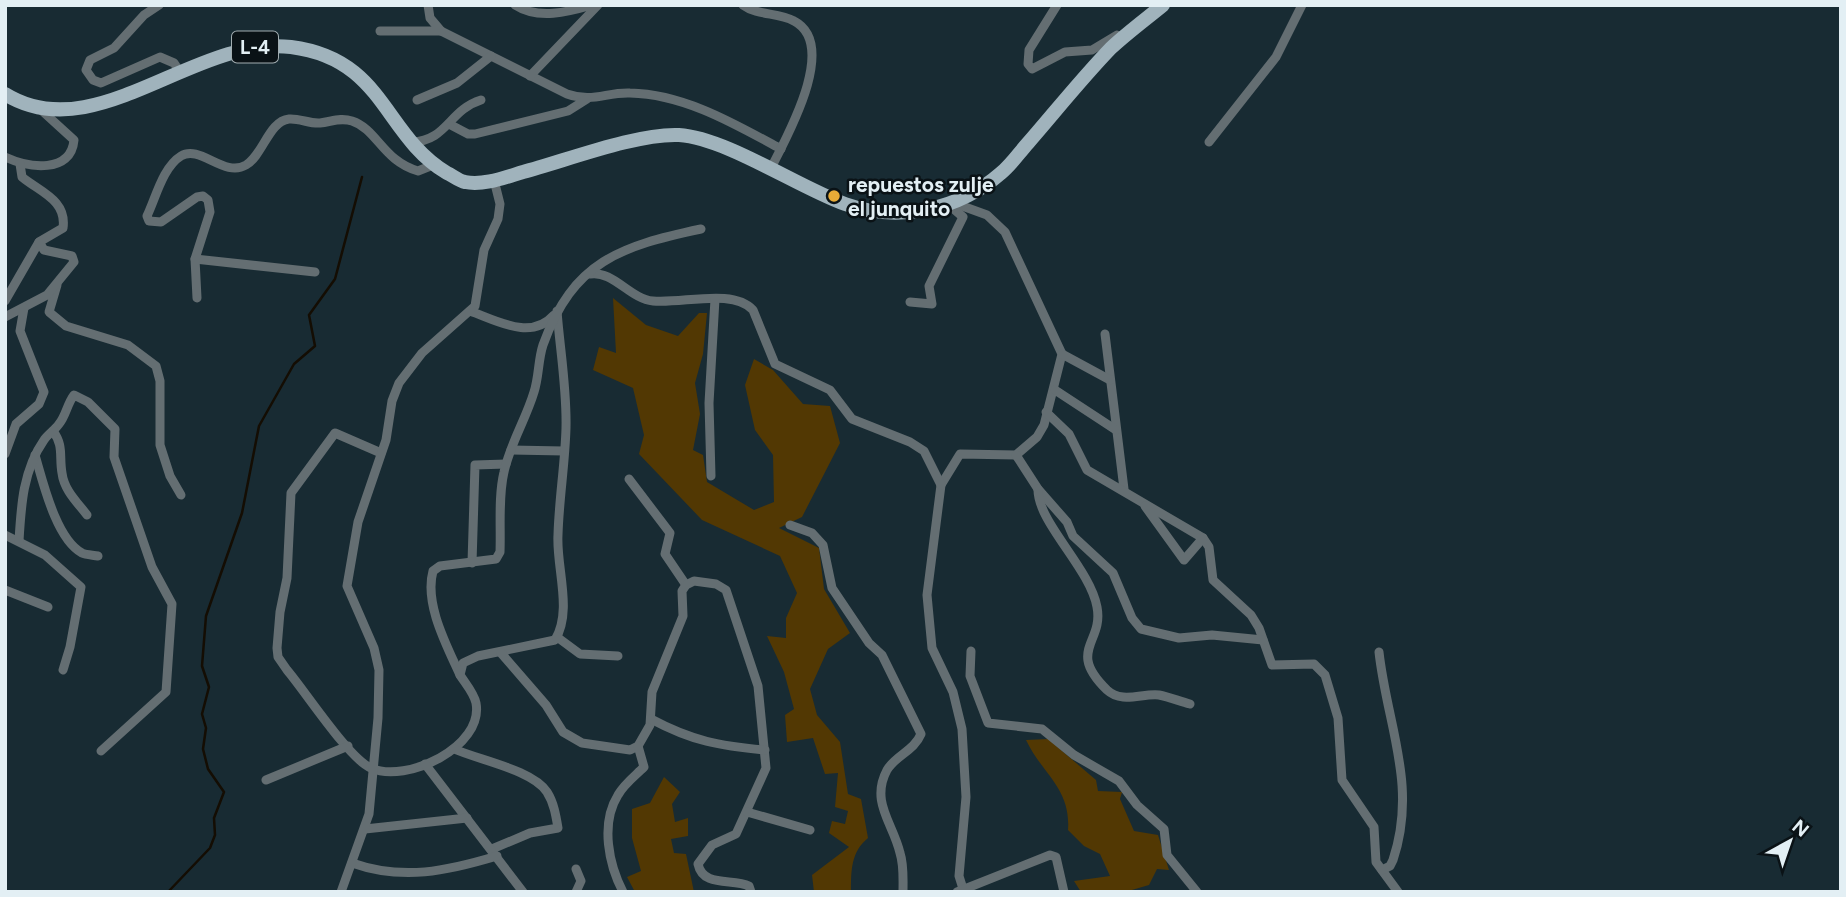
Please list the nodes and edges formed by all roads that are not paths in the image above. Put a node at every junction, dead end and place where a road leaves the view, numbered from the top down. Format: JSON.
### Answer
{"nodes":[{"id":1,"x":159,"y":5,"type":"edge"},
{"id":2,"x":429,"y":5,"type":"edge"},
{"id":3,"x":515,"y":5,"type":"edge"},
{"id":4,"x":592,"y":5,"type":"edge"},
{"id":5,"x":598,"y":5,"type":"edge"},
{"id":6,"x":743,"y":5,"type":"edge"},
{"id":7,"x":1057,"y":5,"type":"edge"},
{"id":8,"x":1163,"y":5,"type":"edge"},
{"id":9,"x":1302,"y":5,"type":"edge"},
{"id":10,"x":441,"y":31,"type":"junction"},
{"id":11,"x":1132,"y":31,"type":"junction"},
{"id":12,"x":380,"y":32,"type":"dead end"},
{"id":13,"x":491,"y":56,"type":"junction"},
{"id":14,"x":180,"y":72,"type":"junction"},
{"id":15,"x":530,"y":76,"type":"junction"},
{"id":16,"x":5,"y":93,"type":"edge"},
{"id":17,"x":587,"y":99,"type":"junction"},
{"id":18,"x":417,"y":100,"type":"dead end"},
{"id":19,"x":481,"y":100,"type":"dead end"},
{"id":20,"x":40,"y":109,"type":"junction"},
{"id":21,"x":449,"y":124,"type":"junction"},
{"id":22,"x":412,"y":142,"type":"junction"},
{"id":23,"x":1209,"y":142,"type":"dead end"},
{"id":24,"x":780,"y":149,"type":"junction"},
{"id":25,"x":5,"y":157,"type":"edge"},
{"id":26,"x":20,"y":164,"type":"junction"},
{"id":27,"x":433,"y":164,"type":"junction"},
{"id":28,"x":770,"y":170,"type":"junction"},
{"id":29,"x":494,"y":180,"type":"junction"},
{"id":30,"x":951,"y":204,"type":"junction"},
{"id":31,"x":701,"y":229,"type":"dead end"},
{"id":32,"x":39,"y":242,"type":"junction"},
{"id":33,"x":195,"y":259,"type":"junction"},
{"id":34,"x":315,"y":272,"type":"dead end"},
{"id":35,"x":588,"y":274,"type":"junction"},
{"id":36,"x":57,"y":285,"type":"junction"},
{"id":37,"x":197,"y":298,"type":"dead end"},
{"id":38,"x":715,"y":299,"type":"junction"},
{"id":39,"x":5,"y":301,"type":"edge"},
{"id":40,"x":909,"y":302,"type":"dead end"},
{"id":41,"x":24,"y":308,"type":"junction"},
{"id":42,"x":557,"y":311,"type":"junction"},
{"id":43,"x":470,"y":312,"type":"junction"},
{"id":44,"x":5,"y":317,"type":"edge"},
{"id":45,"x":1105,"y":334,"type":"dead end"},
{"id":46,"x":1062,"y":354,"type":"junction"},
{"id":47,"x":1110,"y":380,"type":"junction"},
{"id":48,"x":1055,"y":390,"type":"junction"},
{"id":49,"x":1046,"y":412,"type":"junction"},
{"id":50,"x":1116,"y":430,"type":"junction"},
{"id":51,"x":53,"y":431,"type":"junction"},
{"id":52,"x":511,"y":450,"type":"junction"},
{"id":53,"x":564,"y":451,"type":"junction"},
{"id":54,"x":380,"y":453,"type":"junction"},
{"id":55,"x":5,"y":454,"type":"edge"},
{"id":56,"x":35,"y":455,"type":"junction"},
{"id":57,"x":1016,"y":455,"type":"junction"},
{"id":58,"x":506,"y":464,"type":"junction"},
{"id":59,"x":712,"y":476,"type":"dead end"},
{"id":60,"x":629,"y":480,"type":"dead end"},
{"id":61,"x":942,"y":485,"type":"junction"},
{"id":62,"x":1038,"y":489,"type":"junction"},
{"id":63,"x":1124,"y":489,"type":"junction"},
{"id":64,"x":181,"y":495,"type":"dead end"},
{"id":65,"x":1143,"y":503,"type":"junction"},
{"id":66,"x":87,"y":515,"type":"dead end"},
{"id":67,"x":790,"y":524,"type":"dead end"},
{"id":68,"x":5,"y":535,"type":"edge"},
{"id":69,"x":1203,"y":538,"type":"junction"},
{"id":70,"x":19,"y":541,"type":"junction"},
{"id":71,"x":98,"y":556,"type":"dead end"},
{"id":72,"x":472,"y":563,"type":"junction"},
{"id":73,"x":686,"y":585,"type":"junction"},
{"id":74,"x":5,"y":590,"type":"edge"},
{"id":75,"x":48,"y":607,"type":"dead end"},
{"id":76,"x":557,"y":637,"type":"junction"},
{"id":77,"x":1263,"y":640,"type":"junction"},
{"id":78,"x":971,"y":650,"type":"dead end"},
{"id":79,"x":1379,"y":652,"type":"dead end"},
{"id":80,"x":501,"y":653,"type":"junction"},
{"id":81,"x":618,"y":656,"type":"dead end"},
{"id":82,"x":63,"y":670,"type":"dead end"},
{"id":83,"x":460,"y":675,"type":"junction"},
{"id":84,"x":1189,"y":704,"type":"dead end"},
{"id":85,"x":651,"y":719,"type":"junction"},
{"id":86,"x":348,"y":746,"type":"junction"},
{"id":87,"x":638,"y":746,"type":"junction"},
{"id":88,"x":454,"y":749,"type":"junction"},
{"id":89,"x":765,"y":750,"type":"junction"},
{"id":90,"x":101,"y":751,"type":"dead end"},
{"id":91,"x":425,"y":764,"type":"junction"},
{"id":92,"x":371,"y":768,"type":"junction"},
{"id":93,"x":265,"y":780,"type":"dead end"},
{"id":94,"x":747,"y":813,"type":"junction"},
{"id":95,"x":467,"y":818,"type":"junction"},
{"id":96,"x":365,"y":829,"type":"junction"},
{"id":97,"x":810,"y":830,"type":"dead end"},
{"id":98,"x":495,"y":852,"type":"junction"},
{"id":99,"x":352,"y":863,"type":"junction"},
{"id":100,"x":576,"y":869,"type":"dead end"},
{"id":101,"x":1382,"y":870,"type":"junction"},
{"id":102,"x":961,"y":891,"type":"edge"},
{"id":103,"x":341,"y":892,"type":"edge"},
{"id":104,"x":523,"y":892,"type":"edge"},
{"id":105,"x":576,"y":892,"type":"edge"},
{"id":106,"x":623,"y":892,"type":"edge"},
{"id":107,"x":751,"y":892,"type":"edge"},
{"id":108,"x":903,"y":892,"type":"edge"},
{"id":109,"x":1064,"y":892,"type":"edge"},
{"id":110,"x":1197,"y":892,"type":"edge"},
{"id":111,"x":1398,"y":892,"type":"edge"}],
"edges":[{"from":1,"to":14,"type":"street"},
{"from":2,"to":10,"type":"street"},
{"from":3,"to":4,"type":"street"},
{"from":5,"to":15,"type":"street"},
{"from":6,"to":24,"type":"street"},
{"from":7,"to":11,"type":"street"},
{"from":8,"to":11,"type":"main road","number":"L-4"},
{"from":9,"to":23,"type":"street"},
{"from":10,"to":12,"type":"street"},
{"from":10,"to":13,"type":"street"},
{"from":11,"to":30,"type":"main road","number":"L-4"},
{"from":13,"to":15,"type":"street"},
{"from":13,"to":18,"type":"street"},
{"from":14,"to":20,"type":"main road","number":"L-4"},
{"from":14,"to":22,"type":"main road","number":"L-4"},
{"from":15,"to":17,"type":"street"},
{"from":16,"to":20,"type":"main road","number":"L-4"},
{"from":17,"to":21,"type":"street"},
{"from":17,"to":24,"type":"street"},
{"from":19,"to":21,"type":"street"},
{"from":20,"to":26,"type":"street"},
{"from":21,"to":22,"type":"street"},
{"from":22,"to":27,"type":"main road","number":"L-4"},
{"from":24,"to":28,"type":"street"},
{"from":25,"to":26,"type":"street"},
{"from":26,"to":32,"type":"street"},
{"from":27,"to":29,"type":"main road","number":"L-4"},
{"from":27,"to":33,"type":"street"},
{"from":28,"to":29,"type":"main road","number":"L-4"},
{"from":28,"to":30,"type":"main road","number":"L-4"},
{"from":29,"to":43,"type":"street"},
{"from":30,"to":40,"type":"street"},
{"from":30,"to":46,"type":"street"},
{"from":31,"to":35,"type":"street"},
{"from":32,"to":36,"type":"street"},
{"from":32,"to":39,"type":"street"},
{"from":33,"to":34,"type":"street"},
{"from":33,"to":37,"type":"street"},
{"from":35,"to":38,"type":"street"},
{"from":35,"to":42,"type":"street"},
{"from":36,"to":41,"type":"street"},
{"from":36,"to":64,"type":"street"},
{"from":38,"to":59,"type":"street"},
{"from":38,"to":61,"type":"street"},
{"from":41,"to":44,"type":"street"},
{"from":41,"to":55,"type":"street"},
{"from":42,"to":43,"type":"street"},
{"from":42,"to":52,"type":"street"},
{"from":42,"to":53,"type":"street"},
{"from":43,"to":54,"type":"street"},
{"from":45,"to":47,"type":"street"},
{"from":46,"to":47,"type":"street"},
{"from":46,"to":48,"type":"street"},
{"from":47,"to":50,"type":"street"},
{"from":48,"to":49,"type":"street"},
{"from":48,"to":50,"type":"street"},
{"from":49,"to":57,"type":"street"},
{"from":49,"to":63,"type":"street"},
{"from":50,"to":63,"type":"street"},
{"from":51,"to":56,"type":"street"},
{"from":51,"to":66,"type":"street"},
{"from":51,"to":90,"type":"street"},
{"from":52,"to":53,"type":"street"},
{"from":52,"to":58,"type":"street"},
{"from":53,"to":76,"type":"street"},
{"from":54,"to":86,"type":"street"},
{"from":54,"to":92,"type":"street"},
{"from":56,"to":70,"type":"street"},
{"from":56,"to":71,"type":"street"},
{"from":57,"to":61,"type":"street"},
{"from":57,"to":62,"type":"street"},
{"from":58,"to":72,"type":"street"},
{"from":58,"to":72,"type":"street"},
{"from":60,"to":73,"type":"street"},
{"from":61,"to":102,"type":"street"},
{"from":62,"to":77,"type":"street"},
{"from":62,"to":84,"type":"street"},
{"from":63,"to":65,"type":"street"},
{"from":65,"to":69,"type":"street"},
{"from":65,"to":69,"type":"street"},
{"from":67,"to":108,"type":"street"},
{"from":68,"to":70,"type":"street"},
{"from":69,"to":77,"type":"street"},
{"from":70,"to":82,"type":"street"},
{"from":72,"to":83,"type":"street"},
{"from":73,"to":85,"type":"street"},
{"from":73,"to":89,"type":"street"},
{"from":74,"to":75,"type":"street"},
{"from":76,"to":80,"type":"street"},
{"from":76,"to":81,"type":"street"},
{"from":77,"to":101,"type":"street"},
{"from":78,"to":110,"type":"street"},
{"from":79,"to":101,"type":"street"},
{"from":80,"to":83,"type":"street"},
{"from":80,"to":87,"type":"street"},
{"from":83,"to":88,"type":"street"},
{"from":85,"to":87,"type":"street"},
{"from":85,"to":89,"type":"street"},
{"from":86,"to":92,"type":"street"},
{"from":86,"to":93,"type":"street"},
{"from":87,"to":106,"type":"street"},
{"from":88,"to":91,"type":"street"},
{"from":88,"to":98,"type":"street"},
{"from":89,"to":94,"type":"street"},
{"from":91,"to":92,"type":"street"},
{"from":91,"to":95,"type":"street"},
{"from":92,"to":96,"type":"street"},
{"from":94,"to":97,"type":"street"},
{"from":94,"to":107,"type":"street"},
{"from":95,"to":96,"type":"street"},
{"from":95,"to":98,"type":"street"},
{"from":96,"to":99,"type":"street"},
{"from":98,"to":99,"type":"street"},
{"from":98,"to":104,"type":"street"},
{"from":99,"to":103,"type":"street"},
{"from":100,"to":105,"type":"street"},
{"from":101,"to":111,"type":"street"},
{"from":102,"to":109,"type":"street"}]}
